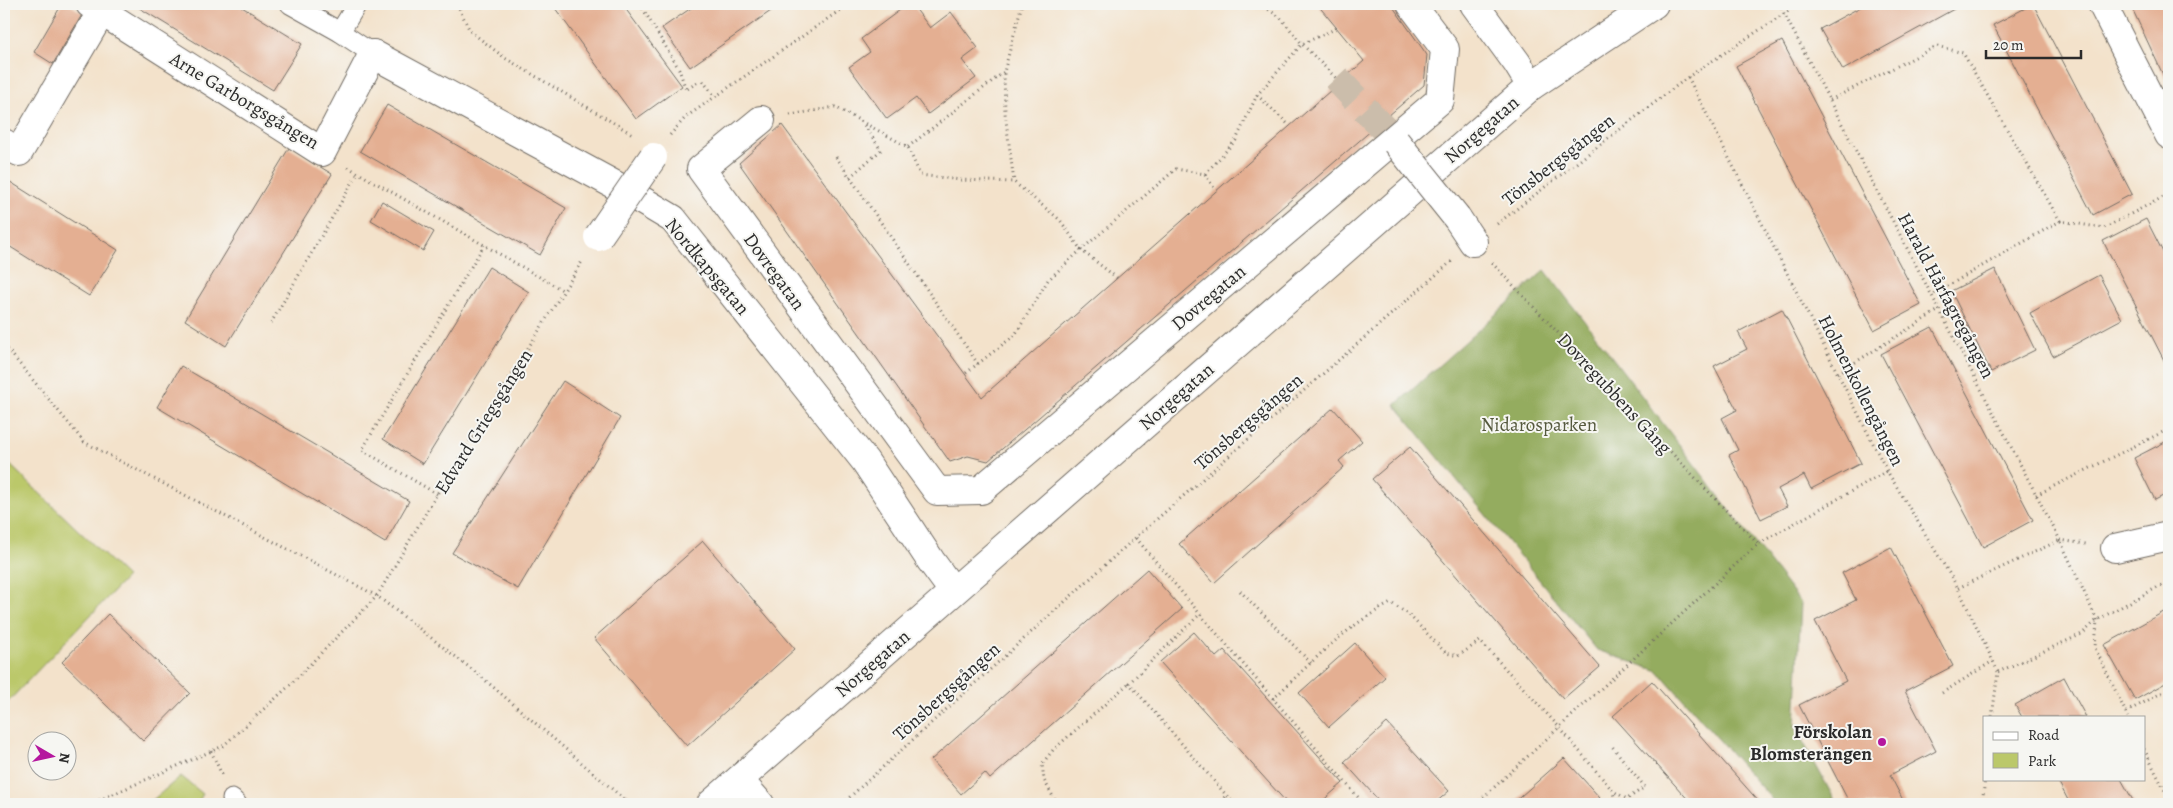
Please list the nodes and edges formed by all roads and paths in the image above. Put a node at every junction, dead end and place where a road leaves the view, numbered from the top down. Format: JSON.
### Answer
{"nodes":[{"id":1,"x":290,"y":4,"type":"edge"},
{"id":2,"x":357,"y":4,"type":"edge"},
{"id":3,"x":457,"y":4,"type":"edge"},
{"id":4,"x":640,"y":4,"type":"edge"},
{"id":5,"x":848,"y":4,"type":"edge"},
{"id":6,"x":1022,"y":4,"type":"edge"},
{"id":7,"x":1260,"y":4,"type":"edge"},
{"id":8,"x":1411,"y":4,"type":"edge"},
{"id":9,"x":1474,"y":4,"type":"edge"},
{"id":10,"x":1654,"y":4,"type":"edge"},
{"id":11,"x":1779,"y":4,"type":"edge"},
{"id":12,"x":1799,"y":4,"type":"edge"},
{"id":13,"x":2102,"y":4,"type":"edge"},
{"id":14,"x":96,"y":7,"type":"edge"},
{"id":15,"x":1784,"y":12,"type":"junction"},
{"id":16,"x":1337,"y":28,"type":"dead end"},
{"id":17,"x":340,"y":32,"type":"junction"},
{"id":18,"x":1302,"y":44,"type":"junction"},
{"id":19,"x":372,"y":54,"type":"junction"},
{"id":20,"x":1004,"y":72,"type":"junction"},
{"id":21,"x":1688,"y":77,"type":"junction"},
{"id":22,"x":1336,"y":78,"type":"tunnel mouth"},
{"id":23,"x":703,"y":81,"type":"dead end"},
{"id":24,"x":698,"y":82,"type":"dead end"},
{"id":25,"x":1531,"y":86,"type":"junction"},
{"id":26,"x":1257,"y":95,"type":"junction"},
{"id":27,"x":715,"y":97,"type":"junction"},
{"id":28,"x":1830,"y":100,"type":"junction"},
{"id":29,"x":2166,"y":119,"type":"edge"},
{"id":30,"x":761,"y":120,"type":"joint"},
{"id":31,"x":864,"y":124,"type":"junction"},
{"id":32,"x":1290,"y":126,"type":"dead end"},
{"id":33,"x":1396,"y":142,"type":"tunnel mouth"},
{"id":34,"x":4,"y":143,"type":"edge"},
{"id":35,"x":908,"y":147,"type":"junction"},
{"id":36,"x":322,"y":152,"type":"junction"},
{"id":37,"x":655,"y":154,"type":"junction"},
{"id":38,"x":836,"y":157,"type":"dead end"},
{"id":39,"x":358,"y":173,"type":"junction"},
{"id":40,"x":1205,"y":174,"type":"junction"},
{"id":41,"x":850,"y":176,"type":"junction"},
{"id":42,"x":1014,"y":182,"type":"junction"},
{"id":43,"x":1216,"y":191,"type":"dead end"},
{"id":44,"x":2169,"y":194,"type":"edge"},
{"id":45,"x":2060,"y":221,"type":"junction"},
{"id":46,"x":598,"y":237,"type":"joint"},
{"id":47,"x":1473,"y":242,"type":"junction"},
{"id":48,"x":484,"y":245,"type":"junction"},
{"id":49,"x":1081,"y":250,"type":"junction"},
{"id":50,"x":1117,"y":278,"type":"dead end"},
{"id":51,"x":564,"y":291,"type":"junction"},
{"id":52,"x":1932,"y":295,"type":"junction"},
{"id":53,"x":1939,"y":310,"type":"junction"},
{"id":54,"x":271,"y":323,"type":"dead end"},
{"id":55,"x":4,"y":345,"type":"edge"},
{"id":56,"x":978,"y":364,"type":"junction"},
{"id":57,"x":1838,"y":373,"type":"junction"},
{"id":58,"x":966,"y":374,"type":"dead end"},
{"id":59,"x":2169,"y":428,"type":"edge"},
{"id":60,"x":894,"y":435,"type":"junction"},
{"id":61,"x":865,"y":461,"type":"junction"},
{"id":62,"x":1887,"y":471,"type":"junction"},
{"id":63,"x":437,"y":494,"type":"junction"},
{"id":64,"x":2036,"y":495,"type":"junction"},
{"id":65,"x":2169,"y":536,"type":"edge"},
{"id":66,"x":1136,"y":538,"type":"junction"},
{"id":67,"x":2060,"y":540,"type":"junction"},
{"id":68,"x":1758,"y":544,"type":"junction"},
{"id":69,"x":2115,"y":548,"type":"joint"},
{"id":70,"x":2169,"y":582,"type":"edge"},
{"id":71,"x":1958,"y":588,"type":"junction"},
{"id":72,"x":1240,"y":590,"type":"dead end"},
{"id":73,"x":954,"y":591,"type":"junction"},
{"id":74,"x":377,"y":596,"type":"junction"},
{"id":75,"x":1200,"y":614,"type":"junction"},
{"id":76,"x":2097,"y":620,"type":"junction"},
{"id":77,"x":1993,"y":661,"type":"junction"},
{"id":78,"x":1311,"y":663,"type":"junction"},
{"id":79,"x":1998,"y":672,"type":"junction"},
{"id":80,"x":1129,"y":683,"type":"junction"},
{"id":81,"x":2169,"y":689,"type":"edge"},
{"id":82,"x":1942,"y":694,"type":"dead end"},
{"id":83,"x":1273,"y":699,"type":"junction"},
{"id":84,"x":2126,"y":712,"type":"junction"},
{"id":85,"x":1992,"y":716,"type":"edge"},
{"id":86,"x":2128,"y":716,"type":"edge"},
{"id":87,"x":1560,"y":727,"type":"junction"},
{"id":88,"x":1611,"y":745,"type":"dead end"},
{"id":89,"x":2146,"y":753,"type":"edge"},
{"id":90,"x":739,"y":780,"type":"junction"},
{"id":91,"x":1985,"y":780,"type":"edge"},
{"id":92,"x":1613,"y":791,"type":"junction"},
{"id":93,"x":1226,"y":796,"type":"junction"},
{"id":94,"x":2169,"y":799,"type":"edge"},
{"id":95,"x":90,"y":804,"type":"edge"},
{"id":96,"x":630,"y":804,"type":"edge"},
{"id":97,"x":711,"y":804,"type":"edge"},
{"id":98,"x":760,"y":804,"type":"edge"},
{"id":99,"x":842,"y":804,"type":"edge"},
{"id":100,"x":1057,"y":804,"type":"edge"},
{"id":101,"x":1216,"y":804,"type":"edge"},
{"id":102,"x":1234,"y":804,"type":"edge"},
{"id":103,"x":1364,"y":804,"type":"edge"},
{"id":104,"x":1476,"y":804,"type":"edge"},
{"id":105,"x":1612,"y":804,"type":"edge"},
{"id":106,"x":1982,"y":804,"type":"edge"}],
"edges":[{"from":1,"to":17,"type":"lane","name":"Nordkapsgatan"},
{"from":2,"to":17,"type":"lane"},
{"from":3,"to":37,"type":"path"},
{"from":4,"to":24,"type":"path"},
{"from":5,"to":27,"type":"path"},
{"from":6,"to":20,"type":"path"},
{"from":7,"to":18,"type":"path"},
{"from":8,"to":60,"type":"street","name":"Dovregatan"},
{"from":9,"to":25,"type":"street"},
{"from":10,"to":25,"type":"street","name":"Norgegatan"},
{"from":11,"to":15,"type":"path","name":"Harald Hårfagregången"},
{"from":12,"to":15,"type":"path","name":"Tönsbergsgången"},
{"from":13,"to":29,"type":"street"},
{"from":14,"to":34,"type":"street","name":"Arne Garborgsgången"},
{"from":14,"to":36,"type":"street","name":"Arne Garborgsgången"},
{"from":15,"to":21,"type":"path","name":"Tönsbergsgången"},
{"from":15,"to":28,"type":"path","name":"Harald Hårfagregången"},
{"from":16,"to":18,"type":"path"},
{"from":17,"to":19,"type":"lane","name":"Nordkapsgatan"},
{"from":18,"to":22,"type":"path"},
{"from":18,"to":26,"type":"path"},
{"from":19,"to":36,"type":"street","name":"Arne Garborgsgången"},
{"from":19,"to":61,"type":"street","name":"Nordkapsgatan"},
{"from":20,"to":35,"type":"path"},
{"from":20,"to":42,"type":"path"},
{"from":21,"to":47,"type":"path","name":"Tönsbergsgången"},
{"from":21,"to":57,"type":"path","name":"Holmenkollengången"},
{"from":23,"to":27,"type":"path"},
{"from":25,"to":73,"type":"street","name":"Norgegatan"},
{"from":26,"to":32,"type":"path"},
{"from":26,"to":40,"type":"path"},
{"from":27,"to":37,"type":"path"},
{"from":28,"to":45,"type":"path"},
{"from":28,"to":52,"type":"path","name":"Harald Hårfagregången"},
{"from":30,"to":31,"type":"path"},
{"from":30,"to":60,"type":"street","name":"Dovregatan"},
{"from":31,"to":35,"type":"path"},
{"from":31,"to":41,"type":"path"},
{"from":33,"to":47,"type":"street","bridge":true},
{"from":35,"to":42,"type":"path"},
{"from":36,"to":39,"type":"path"},
{"from":37,"to":46,"type":"street","bridge":true},
{"from":38,"to":41,"type":"path"},
{"from":39,"to":48,"type":"path"},
{"from":39,"to":54,"type":"path"},
{"from":40,"to":43,"type":"path"},
{"from":40,"to":49,"type":"path"},
{"from":41,"to":56,"type":"path"},
{"from":42,"to":49,"type":"path"},
{"from":44,"to":45,"type":"path"},
{"from":45,"to":52,"type":"path"},
{"from":46,"to":51,"type":"path","name":"Edvard Griegsgången"},
{"from":47,"to":66,"type":"path","name":"Tönsbergsgången"},
{"from":47,"to":68,"type":"path","name":"Dovregubbens Gång"},
{"from":48,"to":51,"type":"path"},
{"from":48,"to":63,"type":"path"},
{"from":49,"to":50,"type":"path"},
{"from":49,"to":56,"type":"path"},
{"from":51,"to":63,"type":"path","name":"Edvard Griegsgången"},
{"from":52,"to":53,"type":"path","name":"Harald Hårfagregången"},
{"from":53,"to":57,"type":"path"},
{"from":53,"to":64,"type":"path","name":"Harald Hårfagregången"},
{"from":55,"to":74,"type":"path"},
{"from":56,"to":58,"type":"path"},
{"from":57,"to":62,"type":"path","name":"Holmenkollengången"},
{"from":59,"to":64,"type":"path"},
{"from":60,"to":61,"type":"street"},
{"from":61,"to":73,"type":"street","name":"Nordkapsgatan"},
{"from":62,"to":68,"type":"path"},
{"from":62,"to":71,"type":"path","name":"Holmenkollengången"},
{"from":63,"to":74,"type":"path","name":"Edvard Griegsgången"},
{"from":64,"to":67,"type":"path","name":"Harald Hårfagregången"},
{"from":65,"to":69,"type":"street"},
{"from":66,"to":75,"type":"path"},
{"from":66,"to":99,"type":"path","name":"Tönsbergsgången"},
{"from":67,"to":69,"type":"path"},
{"from":67,"to":71,"type":"path"},
{"from":67,"to":76,"type":"path","name":"Harald Hårfagregången"},
{"from":68,"to":87,"type":"path"},
{"from":70,"to":76,"type":"path"},
{"from":71,"to":77,"type":"path","name":"Holmenkollengången"},
{"from":72,"to":78,"type":"path"},
{"from":73,"to":90,"type":"street","name":"Norgegatan"},
{"from":74,"to":95,"type":"path","name":"Edvard Griegsgången"},
{"from":74,"to":96,"type":"path","bridge":true},
{"from":75,"to":80,"type":"path"},
{"from":75,"to":83,"type":"path"},
{"from":76,"to":79,"type":"path"},
{"from":76,"to":84,"type":"path"},
{"from":77,"to":79,"type":"path","name":"Holmenkollengången"},
{"from":77,"to":82,"type":"path"},
{"from":78,"to":83,"type":"path"},
{"from":78,"to":87,"type":"path"},
{"from":79,"to":85,"type":"path"},
{"from":80,"to":93,"type":"path"},
{"from":80,"to":100,"type":"path"},
{"from":81,"to":84,"type":"path"},
{"from":83,"to":103,"type":"path"},
{"from":84,"to":86,"type":"path"},
{"from":87,"to":92,"type":"path"},
{"from":87,"to":104,"type":"path"},
{"from":88,"to":92,"type":"path"},
{"from":89,"to":94,"type":"path"},
{"from":90,"to":97,"type":"street","name":"Norgegatan"},
{"from":90,"to":98,"type":"street"},
{"from":91,"to":106,"type":"path"},
{"from":92,"to":105,"type":"path"},
{"from":93,"to":101,"type":"path"},
{"from":93,"to":102,"type":"path"}]}
